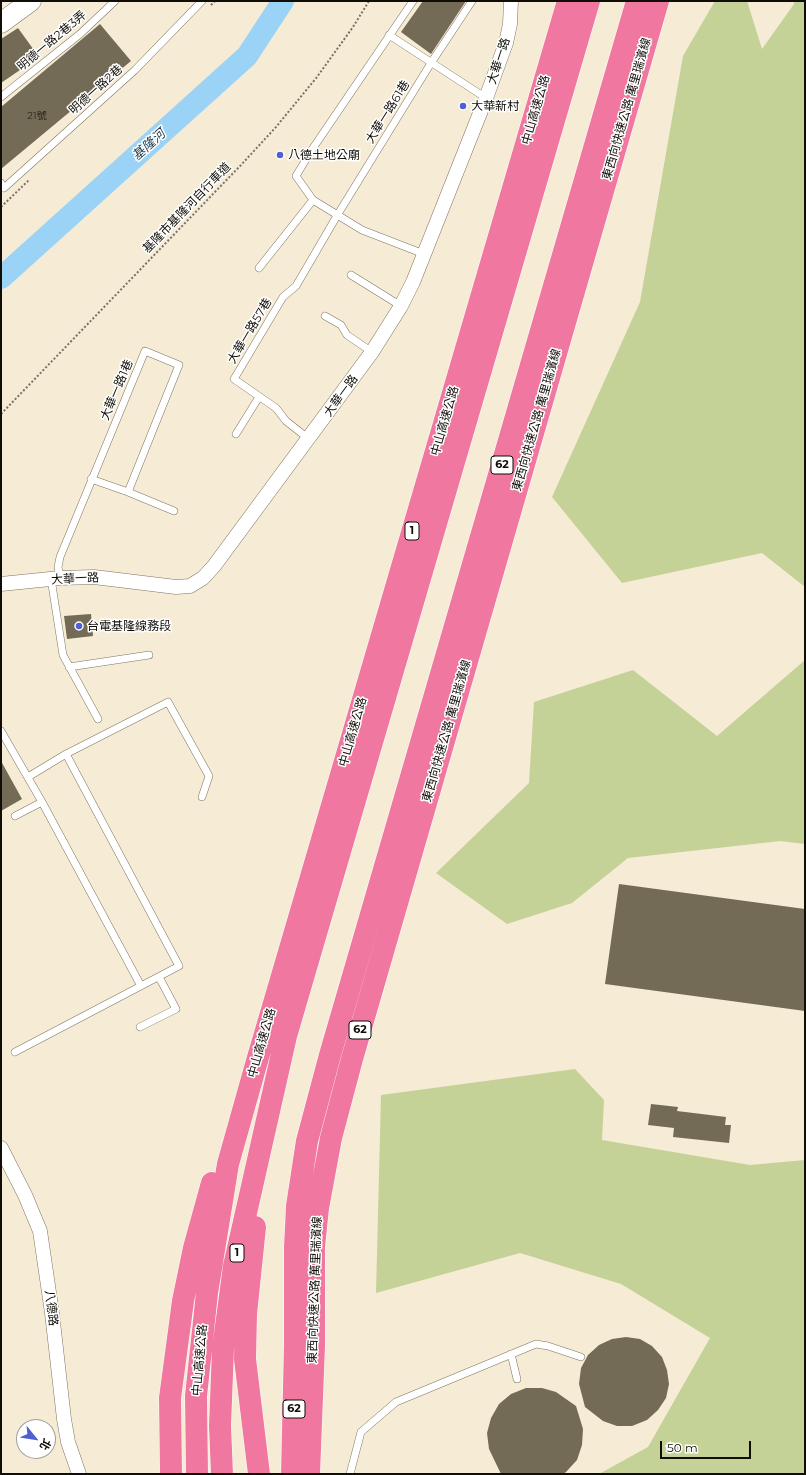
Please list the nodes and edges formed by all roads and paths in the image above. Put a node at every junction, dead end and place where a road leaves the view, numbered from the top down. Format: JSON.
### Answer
{"nodes":[{"id":1,"x":31,"y":1,"type":"edge"},
{"id":2,"x":115,"y":1,"type":"edge"},
{"id":3,"x":202,"y":1,"type":"edge"},
{"id":4,"x":369,"y":1,"type":"edge"},
{"id":5,"x":413,"y":1,"type":"edge"},
{"id":6,"x":472,"y":1,"type":"edge"},
{"id":7,"x":512,"y":1,"type":"edge"},
{"id":8,"x":568,"y":1,"type":"edge"},
{"id":9,"x":589,"y":1,"type":"edge"},
{"id":10,"x":637,"y":1,"type":"edge"},
{"id":11,"x":658,"y":1,"type":"edge"},
{"id":12,"x":1,"y":23,"type":"edge"},
{"id":13,"x":389,"y":35,"type":"junction"},
{"id":14,"x":431,"y":63,"type":"junction"},
{"id":15,"x":1,"y":97,"type":"edge"},
{"id":16,"x":486,"y":98,"type":"junction"},
{"id":17,"x":1,"y":183,"type":"edge"},
{"id":18,"x":313,"y":200,"type":"junction"},
{"id":19,"x":338,"y":214,"type":"junction"},
{"id":20,"x":424,"y":254,"type":"junction"},
{"id":21,"x":259,"y":268,"type":"dead end"},
{"id":22,"x":350,"y":275,"type":"dead end"},
{"id":23,"x":401,"y":306,"type":"junction"},
{"id":24,"x":325,"y":316,"type":"dead end"},
{"id":25,"x":372,"y":352,"type":"junction"},
{"id":26,"x":259,"y":397,"type":"junction"},
{"id":27,"x":1,"y":414,"type":"edge"},
{"id":28,"x":236,"y":434,"type":"dead end"},
{"id":29,"x":309,"y":439,"type":"junction"},
{"id":30,"x":91,"y":479,"type":"junction"},
{"id":31,"x":128,"y":492,"type":"junction"},
{"id":32,"x":174,"y":511,"type":"dead end"},
{"id":33,"x":56,"y":579,"type":"junction"},
{"id":34,"x":1,"y":584,"type":"edge"},
{"id":35,"x":149,"y":655,"type":"dead end"},
{"id":36,"x":70,"y":667,"type":"junction"},
{"id":37,"x":98,"y":719,"type":"dead end"},
{"id":38,"x":1,"y":731,"type":"edge"},
{"id":39,"x":66,"y":754,"type":"junction"},
{"id":40,"x":28,"y":777,"type":"junction"},
{"id":41,"x":202,"y":797,"type":"dead end"},
{"id":42,"x":42,"y":802,"type":"junction"},
{"id":43,"x":15,"y":816,"type":"dead end"},
{"id":44,"x":158,"y":977,"type":"junction"},
{"id":45,"x":141,"y":986,"type":"junction"},
{"id":46,"x":140,"y":1027,"type":"dead end"},
{"id":47,"x":286,"y":1036,"type":"junction"},
{"id":48,"x":15,"y":1052,"type":"dead end"},
{"id":49,"x":257,"y":1060,"type":"junction"},
{"id":50,"x":1,"y":1148,"type":"edge"},
{"id":51,"x":304,"y":1345,"type":"junction"},
{"id":52,"x":511,"y":1354,"type":"junction"},
{"id":53,"x":581,"y":1357,"type":"dead end"},
{"id":54,"x":517,"y":1379,"type":"dead end"},
{"id":55,"x":79,"y":1474,"type":"edge"},
{"id":56,"x":171,"y":1474,"type":"edge"},
{"id":57,"x":197,"y":1474,"type":"edge"},
{"id":58,"x":222,"y":1474,"type":"edge"},
{"id":59,"x":259,"y":1474,"type":"edge"},
{"id":60,"x":292,"y":1474,"type":"edge"},
{"id":61,"x":309,"y":1474,"type":"edge"},
{"id":62,"x":350,"y":1474,"type":"edge"}],
"edges":[{"from":1,"to":12,"type":"street"},
{"from":2,"to":15,"type":"lane","name":"明德一路2巷3弄"},
{"from":3,"to":17,"type":"lane","name":"明德一路2巷"},
{"from":4,"to":27,"type":"path","name":"基隆市基隆河自行車道"},
{"from":5,"to":13,"type":"lane"},
{"from":6,"to":14,"type":"lane","name":"大華一路61巷"},
{"from":7,"to":16,"type":"street","name":"大華一路"},
{"from":8,"to":49,"type":"highway","name":"中山高速公路","number":"1"},
{"from":9,"to":47,"type":"highway","name":"中山高速公路","number":"1"},
{"from":10,"to":51,"type":"highway","name":"東西向快速公路 萬里瑞濱線","number":"62"},
{"from":11,"to":51,"type":"highway","name":"東西向快速公路 萬里瑞濱線","number":"62"},
{"from":13,"to":14,"type":"lane"},
{"from":13,"to":18,"type":"lane"},
{"from":14,"to":16,"type":"lane"},
{"from":14,"to":19,"type":"lane","name":"大華一路61巷"},
{"from":16,"to":20,"type":"street","name":"大華一路"},
{"from":18,"to":19,"type":"lane"},
{"from":18,"to":21,"type":"lane"},
{"from":19,"to":20,"type":"lane"},
{"from":19,"to":26,"type":"lane","name":"大華一路57巷"},
{"from":20,"to":23,"type":"street","name":"大華一路"},
{"from":22,"to":23,"type":"lane"},
{"from":23,"to":25,"type":"street","name":"大華一路"},
{"from":24,"to":25,"type":"lane"},
{"from":25,"to":29,"type":"street","name":"大華一路"},
{"from":26,"to":28,"type":"lane"},
{"from":26,"to":29,"type":"lane","name":"大華一路57巷"},
{"from":29,"to":33,"type":"street","name":"大華一路"},
{"from":30,"to":31,"type":"lane"},
{"from":30,"to":31,"type":"lane","name":"大華一路1巷"},
{"from":30,"to":33,"type":"lane","name":"大華一路1巷"},
{"from":31,"to":32,"type":"lane"},
{"from":33,"to":34,"type":"street","name":"大華一路"},
{"from":33,"to":36,"type":"lane","name":"大華一路1巷"},
{"from":35,"to":36,"type":"lane"},
{"from":36,"to":37,"type":"lane","name":"大華一路1巷"},
{"from":38,"to":40,"type":"lane"},
{"from":39,"to":40,"type":"lane"},
{"from":39,"to":41,"type":"lane"},
{"from":39,"to":44,"type":"lane"},
{"from":40,"to":42,"type":"lane"},
{"from":42,"to":43,"type":"lane"},
{"from":42,"to":45,"type":"lane"},
{"from":44,"to":45,"type":"lane"},
{"from":44,"to":46,"type":"lane"},
{"from":45,"to":48,"type":"lane"},
{"from":47,"to":58,"type":"highway","name":"中山高速公路","number":"1"},
{"from":47,"to":59,"type":"highway"},
{"from":49,"to":56,"type":"highway"},
{"from":49,"to":57,"type":"highway","name":"中山高速公路","number":"1"},
{"from":50,"to":55,"type":"street","name":"八德路"},
{"from":51,"to":60,"type":"highway","name":"東西向快速公路 萬里瑞濱線","number":"62"},
{"from":51,"to":61,"type":"highway","name":"東西向快速公路 萬里瑞濱線","number":"62"},
{"from":52,"to":53,"type":"lane"},
{"from":52,"to":54,"type":"lane"},
{"from":52,"to":62,"type":"lane"}]}
